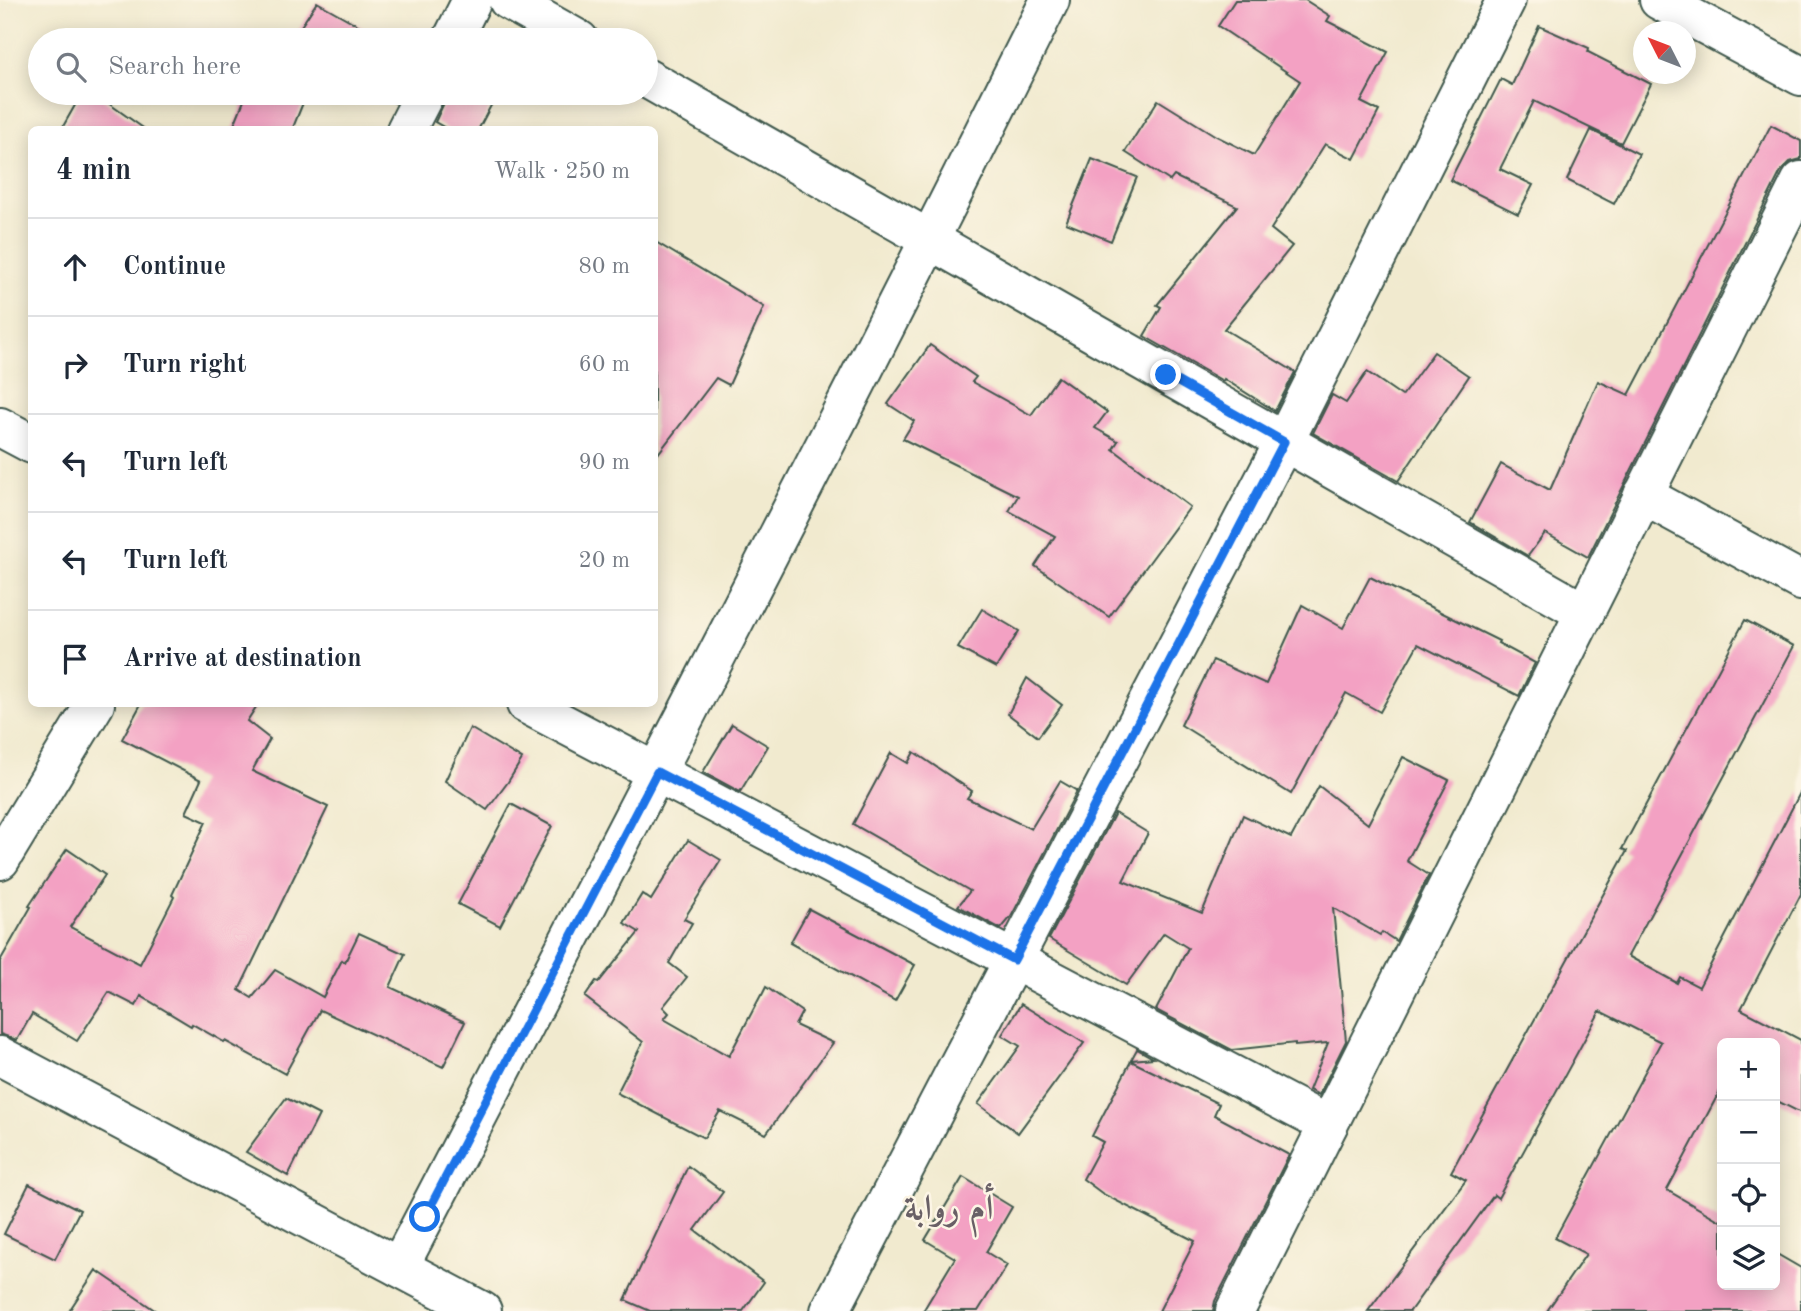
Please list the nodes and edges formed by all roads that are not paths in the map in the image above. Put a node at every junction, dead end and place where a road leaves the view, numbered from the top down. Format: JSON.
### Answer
{"nodes":[{"id":1,"x":472,"y":0,"type":"edge"},
{"id":2,"x":508,"y":0,"type":"edge"},
{"id":3,"x":1050,"y":0,"type":"edge"},
{"id":4,"x":1506,"y":0,"type":"edge"},
{"id":5,"x":1659,"y":0,"type":"edge"},
{"id":6,"x":458,"y":28,"type":"edge"},
{"id":7,"x":558,"y":28,"type":"edge"},
{"id":8,"x":1801,"y":76,"type":"edge"},
{"id":9,"x":658,"y":85,"type":"edge"},
{"id":10,"x":419,"y":105,"type":"edge"},
{"id":11,"x":408,"y":126,"type":"edge"},
{"id":12,"x":1801,"y":181,"type":"edge"},
{"id":13,"x":930,"y":240,"type":"junction"},
{"id":14,"x":0,"y":427,"type":"edge"},
{"id":15,"x":28,"y":442,"type":"edge"},
{"id":16,"x":1284,"y":442,"type":"junction"},
{"id":17,"x":1643,"y":495,"type":"junction"},
{"id":18,"x":1801,"y":581,"type":"edge"},
{"id":19,"x":1585,"y":613,"type":"junction"},
{"id":20,"x":93,"y":707,"type":"edge"},
{"id":21,"x":532,"y":707,"type":"edge"},
{"id":22,"x":657,"y":772,"type":"junction"},
{"id":23,"x":0,"y":860,"type":"edge"},
{"id":24,"x":1014,"y":960,"type":"junction"},
{"id":25,"x":0,"y":1056,"type":"edge"},
{"id":26,"x":1328,"y":1125,"type":"junction"},
{"id":27,"x":399,"y":1267,"type":"junction"},
{"id":28,"x":482,"y":1311,"type":"edge"},
{"id":29,"x":830,"y":1311,"type":"edge"},
{"id":30,"x":1235,"y":1311,"type":"edge"}],
"edges":[{"from":1,"to":6,"type":"street"},
{"from":2,"to":7,"type":"street"},
{"from":3,"to":13,"type":"street"},
{"from":4,"to":16,"type":"street"},
{"from":5,"to":8,"type":"street"},
{"from":9,"to":13,"type":"street"},
{"from":10,"to":11,"type":"street"},
{"from":12,"to":17,"type":"street"},
{"from":13,"to":16,"type":"street"},
{"from":13,"to":22,"type":"street"},
{"from":14,"to":15,"type":"street"},
{"from":16,"to":19,"type":"street"},
{"from":16,"to":24,"type":"street"},
{"from":17,"to":18,"type":"street"},
{"from":17,"to":19,"type":"street"},
{"from":19,"to":26,"type":"street"},
{"from":20,"to":23,"type":"street"},
{"from":21,"to":22,"type":"street"},
{"from":22,"to":24,"type":"street"},
{"from":22,"to":27,"type":"street"},
{"from":24,"to":26,"type":"street"},
{"from":24,"to":29,"type":"street"},
{"from":25,"to":27,"type":"street"},
{"from":26,"to":30,"type":"street"},
{"from":27,"to":28,"type":"street"}]}
